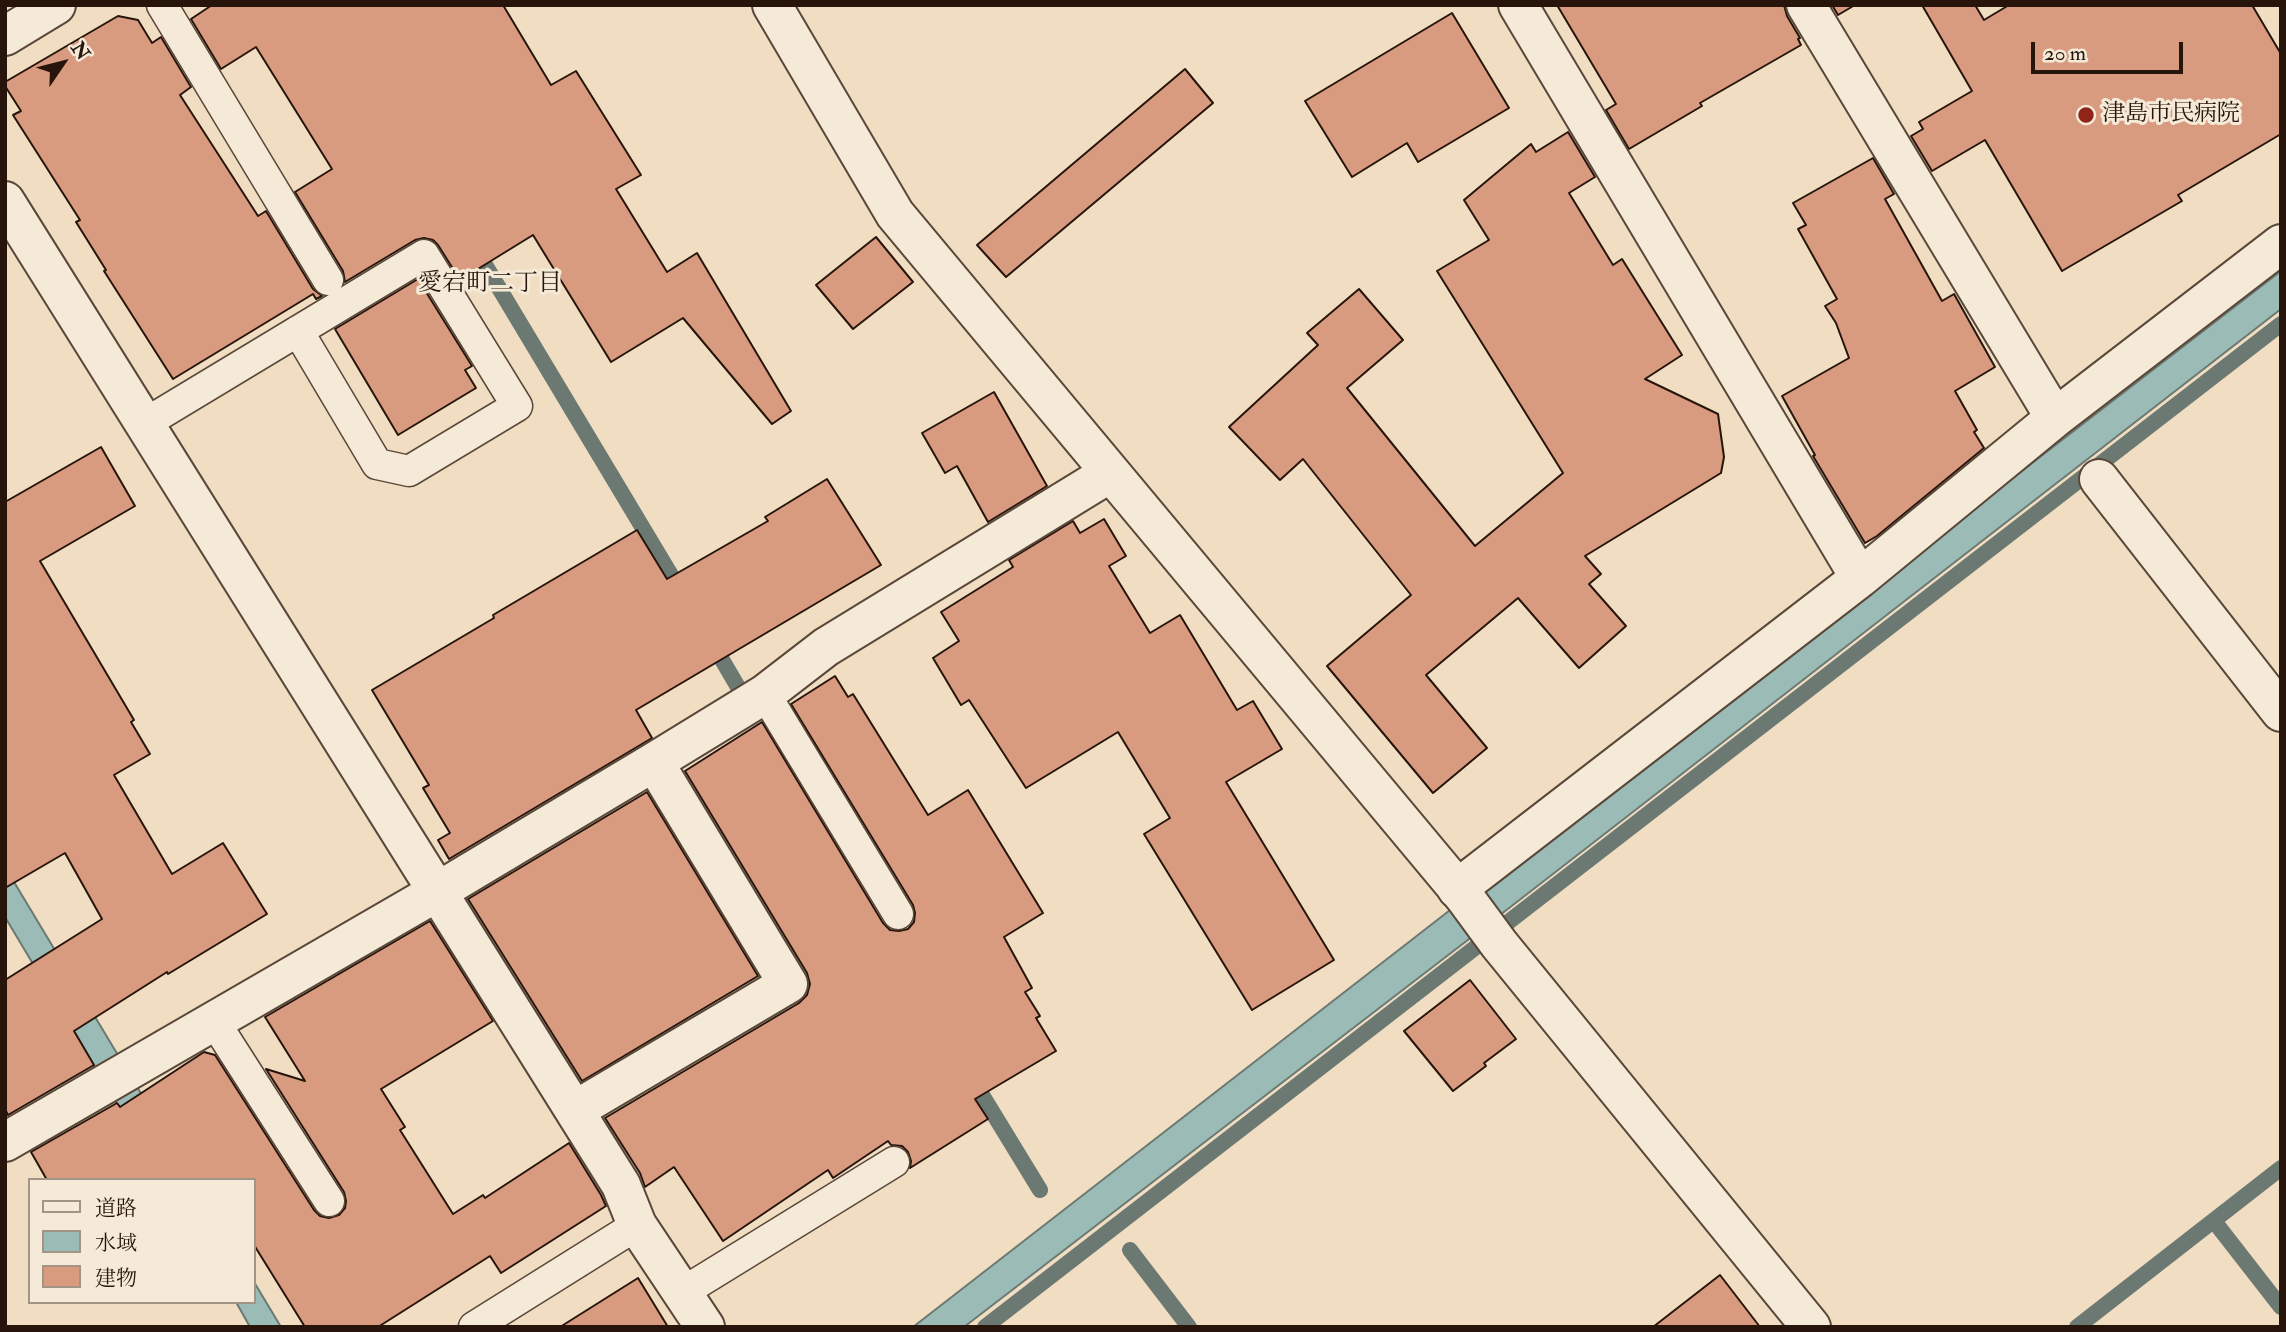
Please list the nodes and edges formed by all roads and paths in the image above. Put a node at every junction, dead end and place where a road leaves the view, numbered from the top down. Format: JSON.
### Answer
{"nodes":[{"id":1,"x":56,"y":5,"type":"edge"},
{"id":2,"x":162,"y":5,"type":"edge"},
{"id":3,"x":772,"y":5,"type":"edge"},
{"id":4,"x":1518,"y":5,"type":"edge"},
{"id":5,"x":1806,"y":5,"type":"edge"},
{"id":6,"x":5,"y":36,"type":"edge"},
{"id":7,"x":5,"y":201,"type":"edge"},
{"id":8,"x":2281,"y":244,"type":"edge"},
{"id":9,"x":328,"y":280,"type":"dead end"},
{"id":10,"x":298,"y":331,"type":"junction"},
{"id":11,"x":2055,"y":418,"type":"junction"},
{"id":12,"x":144,"y":424,"type":"junction"},
{"id":13,"x":1110,"y":473,"type":"junction"},
{"id":14,"x":2099,"y":479,"type":"dead end"},
{"id":15,"x":1860,"y":579,"type":"junction"},
{"id":16,"x":765,"y":694,"type":"junction"},
{"id":17,"x":2281,"y":712,"type":"edge"},
{"id":18,"x":654,"y":762,"type":"junction"},
{"id":19,"x":437,"y":892,"type":"junction"},
{"id":20,"x":1460,"y":892,"type":"junction"},
{"id":21,"x":898,"y":914,"type":"dead end"},
{"id":22,"x":214,"y":1021,"type":"junction"},
{"id":23,"x":575,"y":1110,"type":"junction"},
{"id":24,"x":5,"y":1142,"type":"edge"},
{"id":25,"x":894,"y":1162,"type":"dead end"},
{"id":26,"x":329,"y":1201,"type":"dead end"},
{"id":27,"x":637,"y":1225,"type":"junction"},
{"id":28,"x":683,"y":1292,"type":"junction"},
{"id":29,"x":474,"y":1327,"type":"edge"},
{"id":30,"x":705,"y":1327,"type":"edge"},
{"id":31,"x":1811,"y":1327,"type":"edge"}],
"edges":[{"from":1,"to":6,"type":"street"},
{"from":2,"to":9,"type":"lane"},
{"from":3,"to":13,"type":"street"},
{"from":4,"to":15,"type":"street"},
{"from":5,"to":11,"type":"street"},
{"from":7,"to":12,"type":"street"},
{"from":8,"to":11,"type":"street"},
{"from":10,"to":10,"type":"lane"},
{"from":10,"to":12,"type":"lane"},
{"from":11,"to":15,"type":"street"},
{"from":12,"to":19,"type":"street"},
{"from":13,"to":16,"type":"street"},
{"from":13,"to":20,"type":"street"},
{"from":14,"to":17,"type":"street"},
{"from":15,"to":20,"type":"street"},
{"from":16,"to":18,"type":"street"},
{"from":16,"to":21,"type":"lane"},
{"from":18,"to":19,"type":"street"},
{"from":18,"to":23,"type":"street"},
{"from":19,"to":22,"type":"street"},
{"from":19,"to":23,"type":"street"},
{"from":20,"to":31,"type":"street"},
{"from":22,"to":24,"type":"street"},
{"from":22,"to":26,"type":"lane"},
{"from":23,"to":27,"type":"street"},
{"from":25,"to":28,"type":"lane"},
{"from":27,"to":28,"type":"street"},
{"from":27,"to":29,"type":"lane"},
{"from":28,"to":30,"type":"street"}]}
